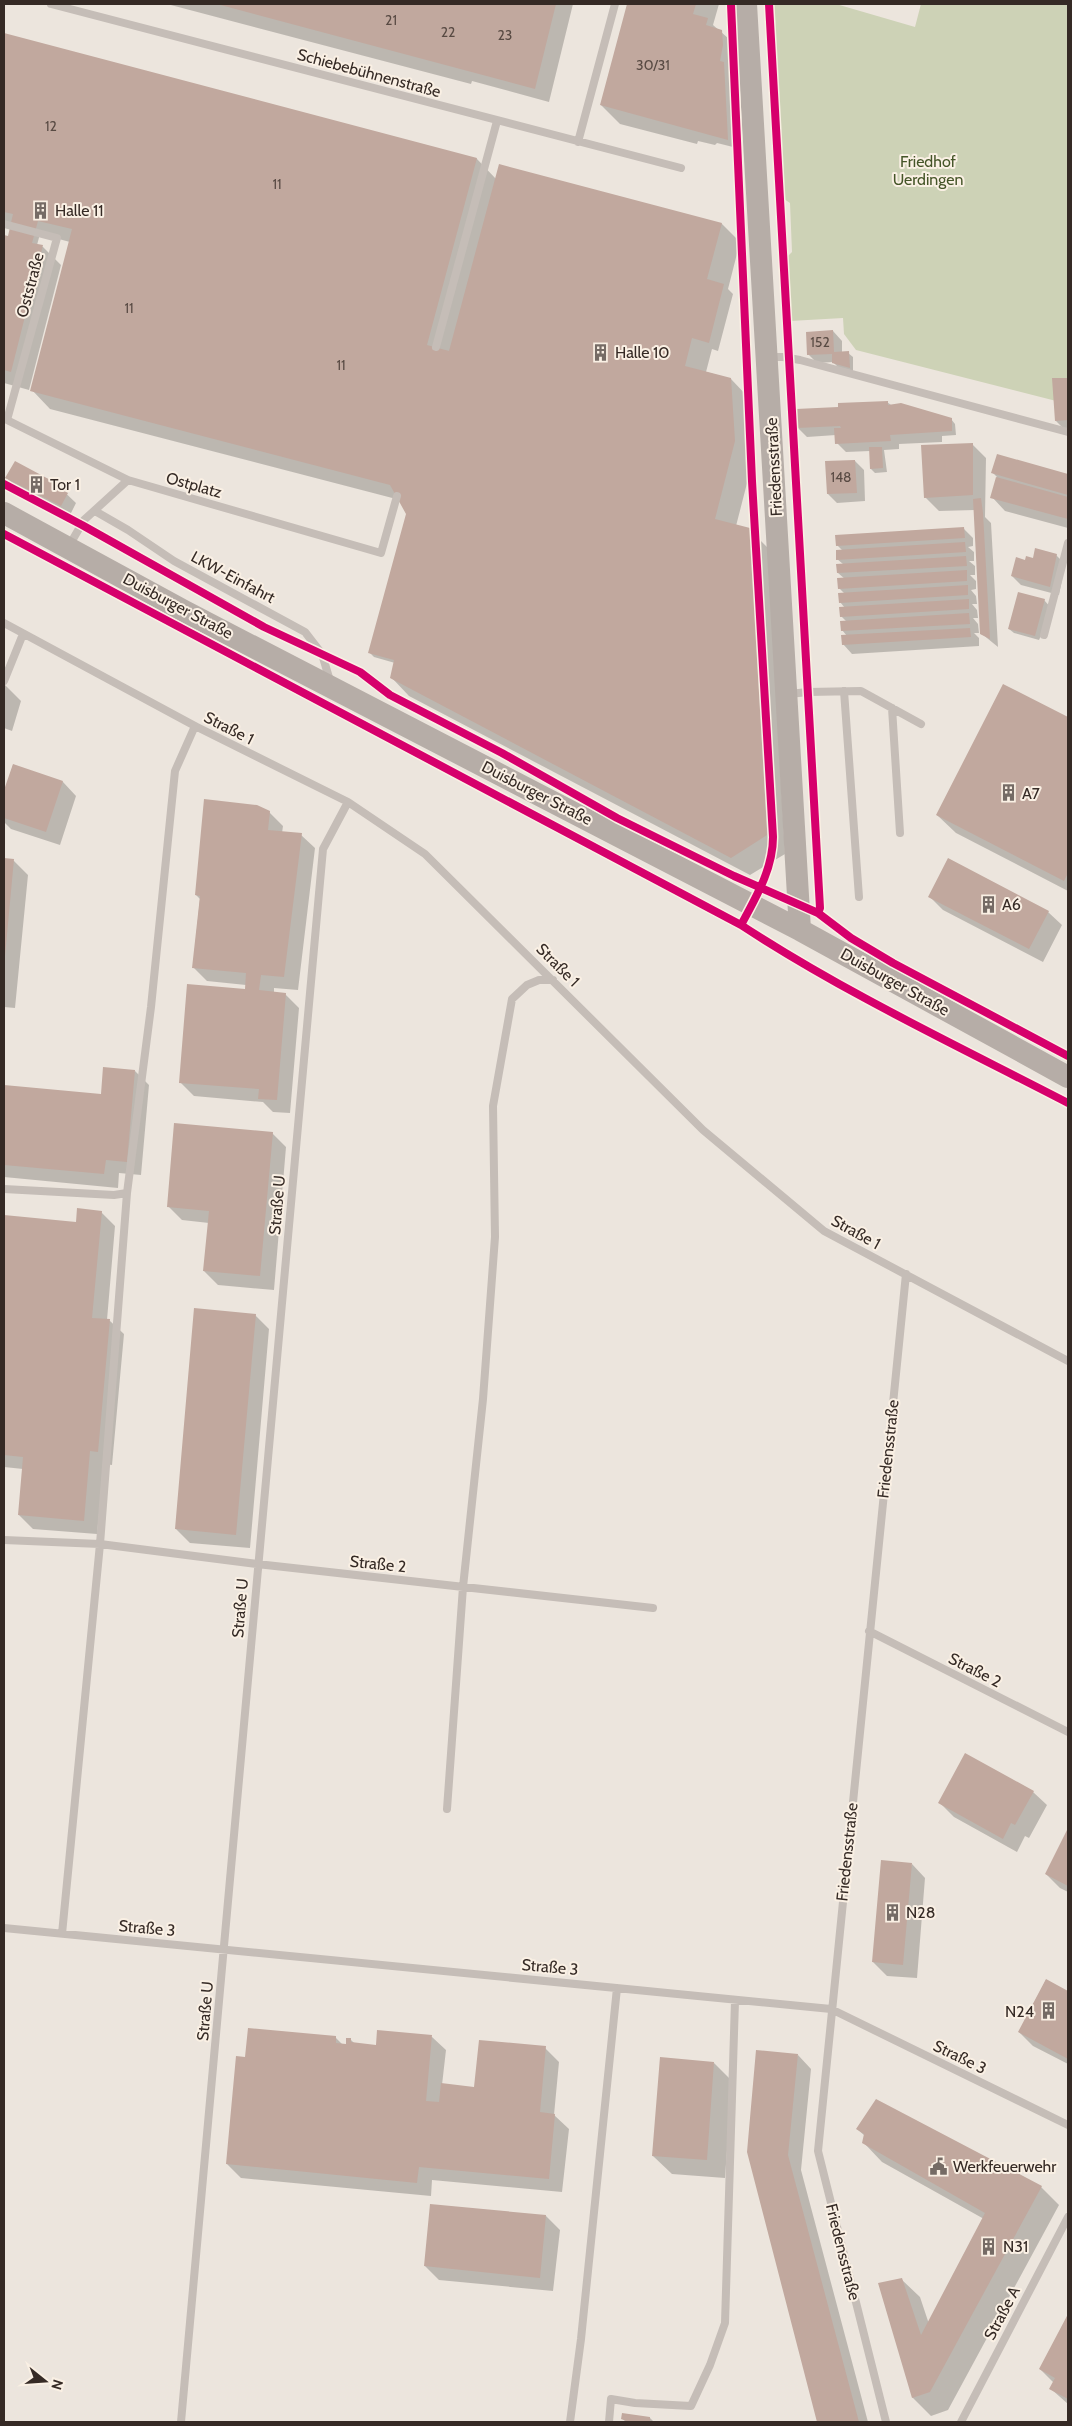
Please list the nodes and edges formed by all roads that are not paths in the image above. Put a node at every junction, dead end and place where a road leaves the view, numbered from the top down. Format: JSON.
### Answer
{"nodes":[{"id":1,"x":51,"y":4,"type":"edge"},
{"id":2,"x":615,"y":4,"type":"edge"},
{"id":3,"x":746,"y":4,"type":"edge"},
{"id":4,"x":81,"y":8,"type":"edge"},
{"id":5,"x":497,"y":120,"type":"junction"},
{"id":6,"x":578,"y":142,"type":"junction"},
{"id":7,"x":681,"y":168,"type":"dead end"},
{"id":8,"x":4,"y":224,"type":"edge"},
{"id":9,"x":436,"y":347,"type":"dead end"},
{"id":10,"x":767,"y":357,"type":"junction"},
{"id":11,"x":7,"y":420,"type":"joint"},
{"id":12,"x":1068,"y":432,"type":"edge"},
{"id":13,"x":128,"y":480,"type":"junction"},
{"id":14,"x":397,"y":496,"type":"dead end"},
{"id":15,"x":95,"y":511,"type":"junction"},
{"id":16,"x":4,"y":513,"type":"edge"},
{"id":17,"x":1068,"y":543,"type":"edge"},
{"id":18,"x":68,"y":548,"type":"junction"},
{"id":19,"x":4,"y":623,"type":"edge"},
{"id":20,"x":24,"y":634,"type":"junction"},
{"id":21,"x":1044,"y":635,"type":"dead end"},
{"id":22,"x":4,"y":681,"type":"edge"},
{"id":23,"x":332,"y":688,"type":"junction"},
{"id":24,"x":844,"y":691,"type":"junction"},
{"id":25,"x":787,"y":694,"type":"junction"},
{"id":26,"x":892,"y":708,"type":"junction"},
{"id":27,"x":921,"y":724,"type":"dead end"},
{"id":28,"x":194,"y":726,"type":"junction"},
{"id":29,"x":348,"y":802,"type":"junction"},
{"id":30,"x":900,"y":833,"type":"dead end"},
{"id":31,"x":859,"y":897,"type":"dead end"},
{"id":32,"x":800,"y":930,"type":"junction"},
{"id":33,"x":553,"y":980,"type":"junction"},
{"id":34,"x":1068,"y":1077,"type":"edge"},
{"id":35,"x":4,"y":1189,"type":"edge"},
{"id":36,"x":127,"y":1193,"type":"junction"},
{"id":37,"x":906,"y":1274,"type":"junction"},
{"id":38,"x":1068,"y":1361,"type":"edge"},
{"id":39,"x":4,"y":1540,"type":"edge"},
{"id":40,"x":100,"y":1544,"type":"junction"},
{"id":41,"x":257,"y":1564,"type":"junction"},
{"id":42,"x":463,"y":1587,"type":"junction"},
{"id":43,"x":653,"y":1608,"type":"dead end"},
{"id":44,"x":869,"y":1631,"type":"junction"},
{"id":45,"x":1068,"y":1732,"type":"edge"},
{"id":46,"x":447,"y":1809,"type":"dead end"},
{"id":47,"x":4,"y":1928,"type":"edge"},
{"id":48,"x":62,"y":1934,"type":"junction"},
{"id":49,"x":225,"y":1950,"type":"junction"},
{"id":50,"x":617,"y":1988,"type":"junction"},
{"id":51,"x":735,"y":2001,"type":"junction"},
{"id":52,"x":831,"y":2009,"type":"junction"},
{"id":53,"x":1068,"y":2125,"type":"edge"},
{"id":54,"x":1068,"y":2217,"type":"edge"},
{"id":55,"x":181,"y":2422,"type":"edge"},
{"id":56,"x":570,"y":2422,"type":"edge"},
{"id":57,"x":608,"y":2422,"type":"edge"},
{"id":58,"x":886,"y":2422,"type":"edge"},
{"id":59,"x":960,"y":2422,"type":"edge"}],
"edges":[{"from":1,"to":4,"type":"lane","name":"Schiebebühnenstraße"},
{"from":2,"to":6,"type":"lane"},
{"from":3,"to":10,"type":"main road","name":"Friedensstraße"},
{"from":4,"to":5,"type":"lane","name":"Schiebebühnenstraße"},
{"from":5,"to":6,"type":"lane","name":"Schiebebühnenstraße"},
{"from":5,"to":9,"type":"lane"},
{"from":6,"to":7,"type":"lane","name":"Schiebebühnenstraße"},
{"from":8,"to":11,"type":"lane","name":"Oststraße"},
{"from":10,"to":12,"type":"lane"},
{"from":10,"to":25,"type":"main road","name":"Friedensstraße"},
{"from":11,"to":13,"type":"lane","name":"Ostplatz"},
{"from":13,"to":14,"type":"lane","name":"Ostplatz"},
{"from":13,"to":15,"type":"lane"},
{"from":15,"to":18,"type":"lane"},
{"from":15,"to":23,"type":"lane","name":"LKW-Einfahrt"},
{"from":16,"to":18,"type":"main road","name":"Duisburger Straße"},
{"from":17,"to":21,"type":"lane"},
{"from":18,"to":23,"type":"main road","name":"Duisburger Straße"},
{"from":19,"to":20,"type":"lane","name":"Straße 1"},
{"from":20,"to":22,"type":"lane"},
{"from":20,"to":28,"type":"lane","name":"Straße 1"},
{"from":23,"to":32,"type":"main road","name":"Duisburger Straße"},
{"from":24,"to":25,"type":"lane"},
{"from":24,"to":26,"type":"lane"},
{"from":24,"to":31,"type":"lane"},
{"from":25,"to":32,"type":"main road","name":"Friedensstraße"},
{"from":26,"to":27,"type":"lane"},
{"from":26,"to":30,"type":"lane"},
{"from":28,"to":29,"type":"lane","name":"Straße 1"},
{"from":28,"to":36,"type":"lane"},
{"from":29,"to":33,"type":"lane","name":"Straße 1"},
{"from":29,"to":41,"type":"lane","name":"Straße U"},
{"from":32,"to":34,"type":"main road","name":"Duisburger Straße"},
{"from":33,"to":37,"type":"lane","name":"Straße 1"},
{"from":33,"to":42,"type":"lane"},
{"from":35,"to":36,"type":"lane"},
{"from":36,"to":40,"type":"lane"},
{"from":37,"to":38,"type":"lane","name":"Straße 1"},
{"from":37,"to":44,"type":"lane","name":"Friedensstraße"},
{"from":39,"to":40,"type":"lane","name":"Straße 2"},
{"from":40,"to":41,"type":"lane","name":"Straße 2"},
{"from":40,"to":48,"type":"lane"},
{"from":41,"to":42,"type":"lane","name":"Straße 2"},
{"from":41,"to":49,"type":"lane","name":"Straße U"},
{"from":42,"to":43,"type":"lane","name":"Straße 2"},
{"from":42,"to":46,"type":"lane"},
{"from":44,"to":45,"type":"lane","name":"Straße 2"},
{"from":44,"to":52,"type":"lane","name":"Friedensstraße"},
{"from":47,"to":48,"type":"lane","name":"Straße 3"},
{"from":48,"to":49,"type":"lane","name":"Straße 3"},
{"from":49,"to":50,"type":"lane","name":"Straße 3"},
{"from":49,"to":55,"type":"lane","name":"Straße U"},
{"from":50,"to":51,"type":"lane","name":"Straße 3"},
{"from":50,"to":56,"type":"lane"},
{"from":51,"to":52,"type":"lane","name":"Straße 3"},
{"from":51,"to":57,"type":"lane"},
{"from":52,"to":53,"type":"lane","name":"Straße 3"},
{"from":52,"to":58,"type":"lane","name":"Friedensstraße"},
{"from":54,"to":59,"type":"lane","name":"Straße A"}]}
